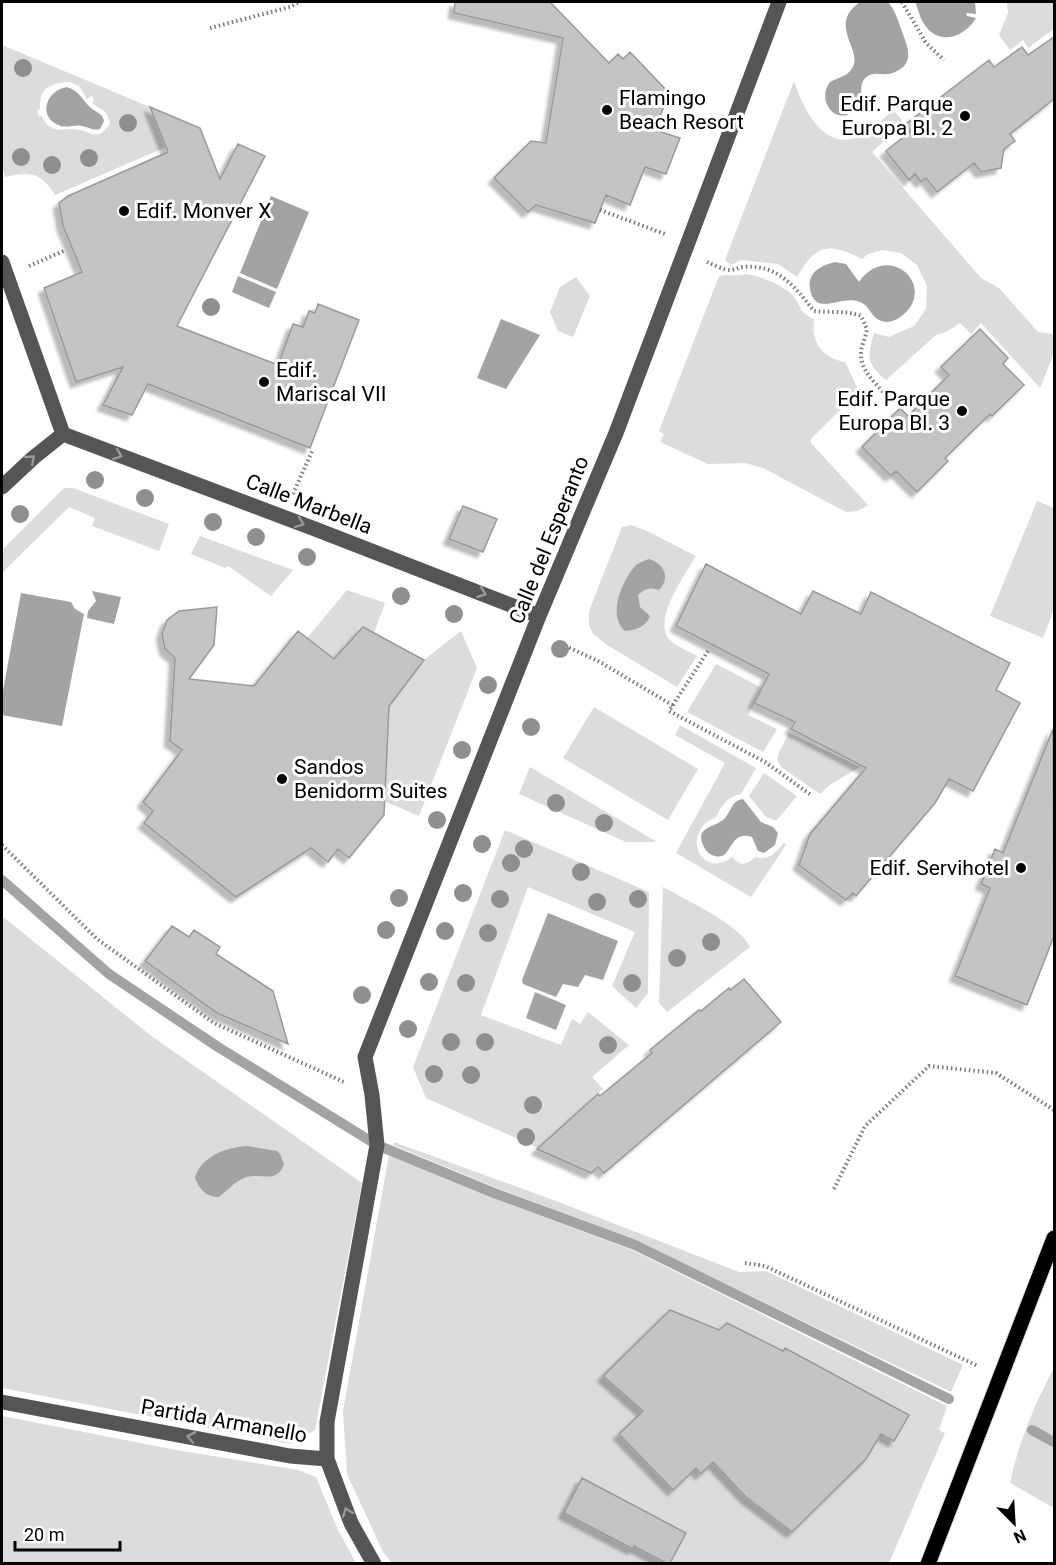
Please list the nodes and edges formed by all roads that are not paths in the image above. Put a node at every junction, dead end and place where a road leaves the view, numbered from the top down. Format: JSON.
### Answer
{"nodes":[{"id":1,"x":779,"y":2,"type":"edge"},
{"id":2,"x":4,"y":269,"type":"edge"},
{"id":3,"x":63,"y":434,"type":"junction"},
{"id":4,"x":2,"y":487,"type":"edge"},
{"id":5,"x":537,"y":624,"type":"junction"},
{"id":6,"x":1054,"y":1238,"type":"edge"},
{"id":7,"x":2,"y":1402,"type":"edge"},
{"id":8,"x":327,"y":1459,"type":"junction"},
{"id":9,"x":374,"y":1563,"type":"edge"},
{"id":10,"x":928,"y":1563,"type":"edge"}],
"edges":[{"from":1,"to":5,"type":"street","name":"Calle del Esperanto"},
{"from":2,"to":3,"type":"street"},
{"from":4,"to":3,"type":"street","one_way":true},
{"from":3,"to":5,"type":"street","name":"Calle Marbella","one_way":true},
{"from":5,"to":8,"type":"street","name":"Calle del Esperanto"},
{"from":6,"to":10,"type":"main road"},
{"from":8,"to":7,"type":"street","name":"Partida Armanello","one_way":true},
{"from":9,"to":8,"type":"street","name":"Partida Armanello","one_way":true}]}
